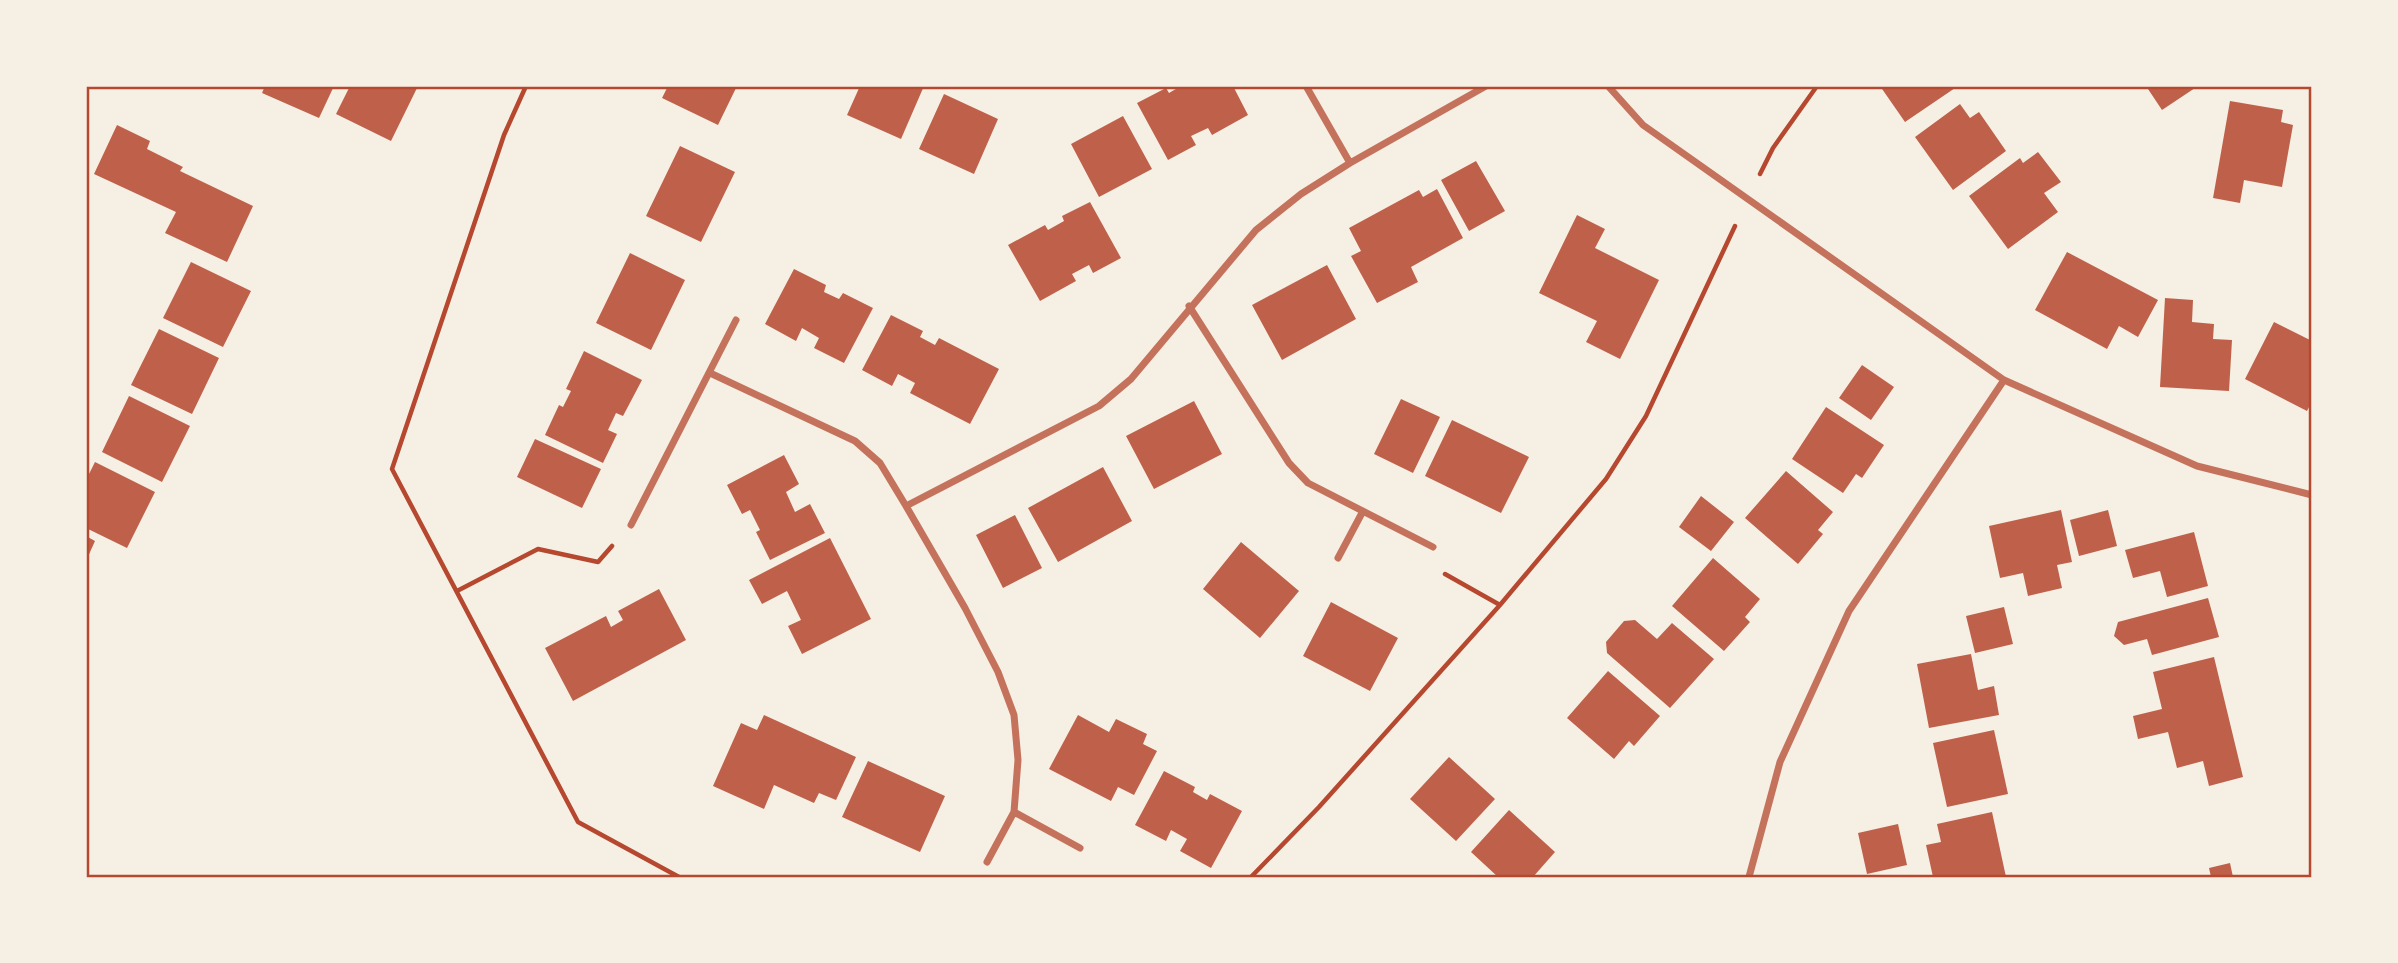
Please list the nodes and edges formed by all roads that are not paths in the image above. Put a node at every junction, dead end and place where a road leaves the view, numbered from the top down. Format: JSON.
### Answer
{"nodes":[{"id":1,"x":1306,"y":86,"type":"edge"},
{"id":2,"x":1486,"y":86,"type":"edge"},
{"id":3,"x":1608,"y":86,"type":"edge"},
{"id":4,"x":1350,"y":163,"type":"junction"},
{"id":5,"x":1189,"y":306,"type":"junction"},
{"id":6,"x":736,"y":320,"type":"dead end"},
{"id":7,"x":710,"y":373,"type":"junction"},
{"id":8,"x":2004,"y":380,"type":"junction"},
{"id":9,"x":2312,"y":495,"type":"edge"},
{"id":10,"x":906,"y":506,"type":"junction"},
{"id":11,"x":1363,"y":511,"type":"junction"},
{"id":12,"x":631,"y":525,"type":"road end"},
{"id":13,"x":1433,"y":547,"type":"road end"},
{"id":14,"x":1338,"y":558,"type":"dead end"},
{"id":15,"x":1014,"y":812,"type":"junction"},
{"id":16,"x":1080,"y":848,"type":"dead end"},
{"id":17,"x":987,"y":862,"type":"dead end"},
{"id":18,"x":1749,"y":877,"type":"edge"}],
"edges":[{"from":1,"to":4,"type":"street"},
{"from":2,"to":4,"type":"street"},
{"from":3,"to":8,"type":"street"},
{"from":4,"to":5,"type":"street"},
{"from":5,"to":10,"type":"street"},
{"from":5,"to":11,"type":"street"},
{"from":6,"to":7,"type":"street"},
{"from":7,"to":10,"type":"street"},
{"from":7,"to":12,"type":"street"},
{"from":8,"to":9,"type":"street"},
{"from":8,"to":18,"type":"street"},
{"from":10,"to":15,"type":"street"},
{"from":11,"to":13,"type":"street"},
{"from":11,"to":14,"type":"street"},
{"from":15,"to":16,"type":"street"},
{"from":15,"to":17,"type":"street"}]}
